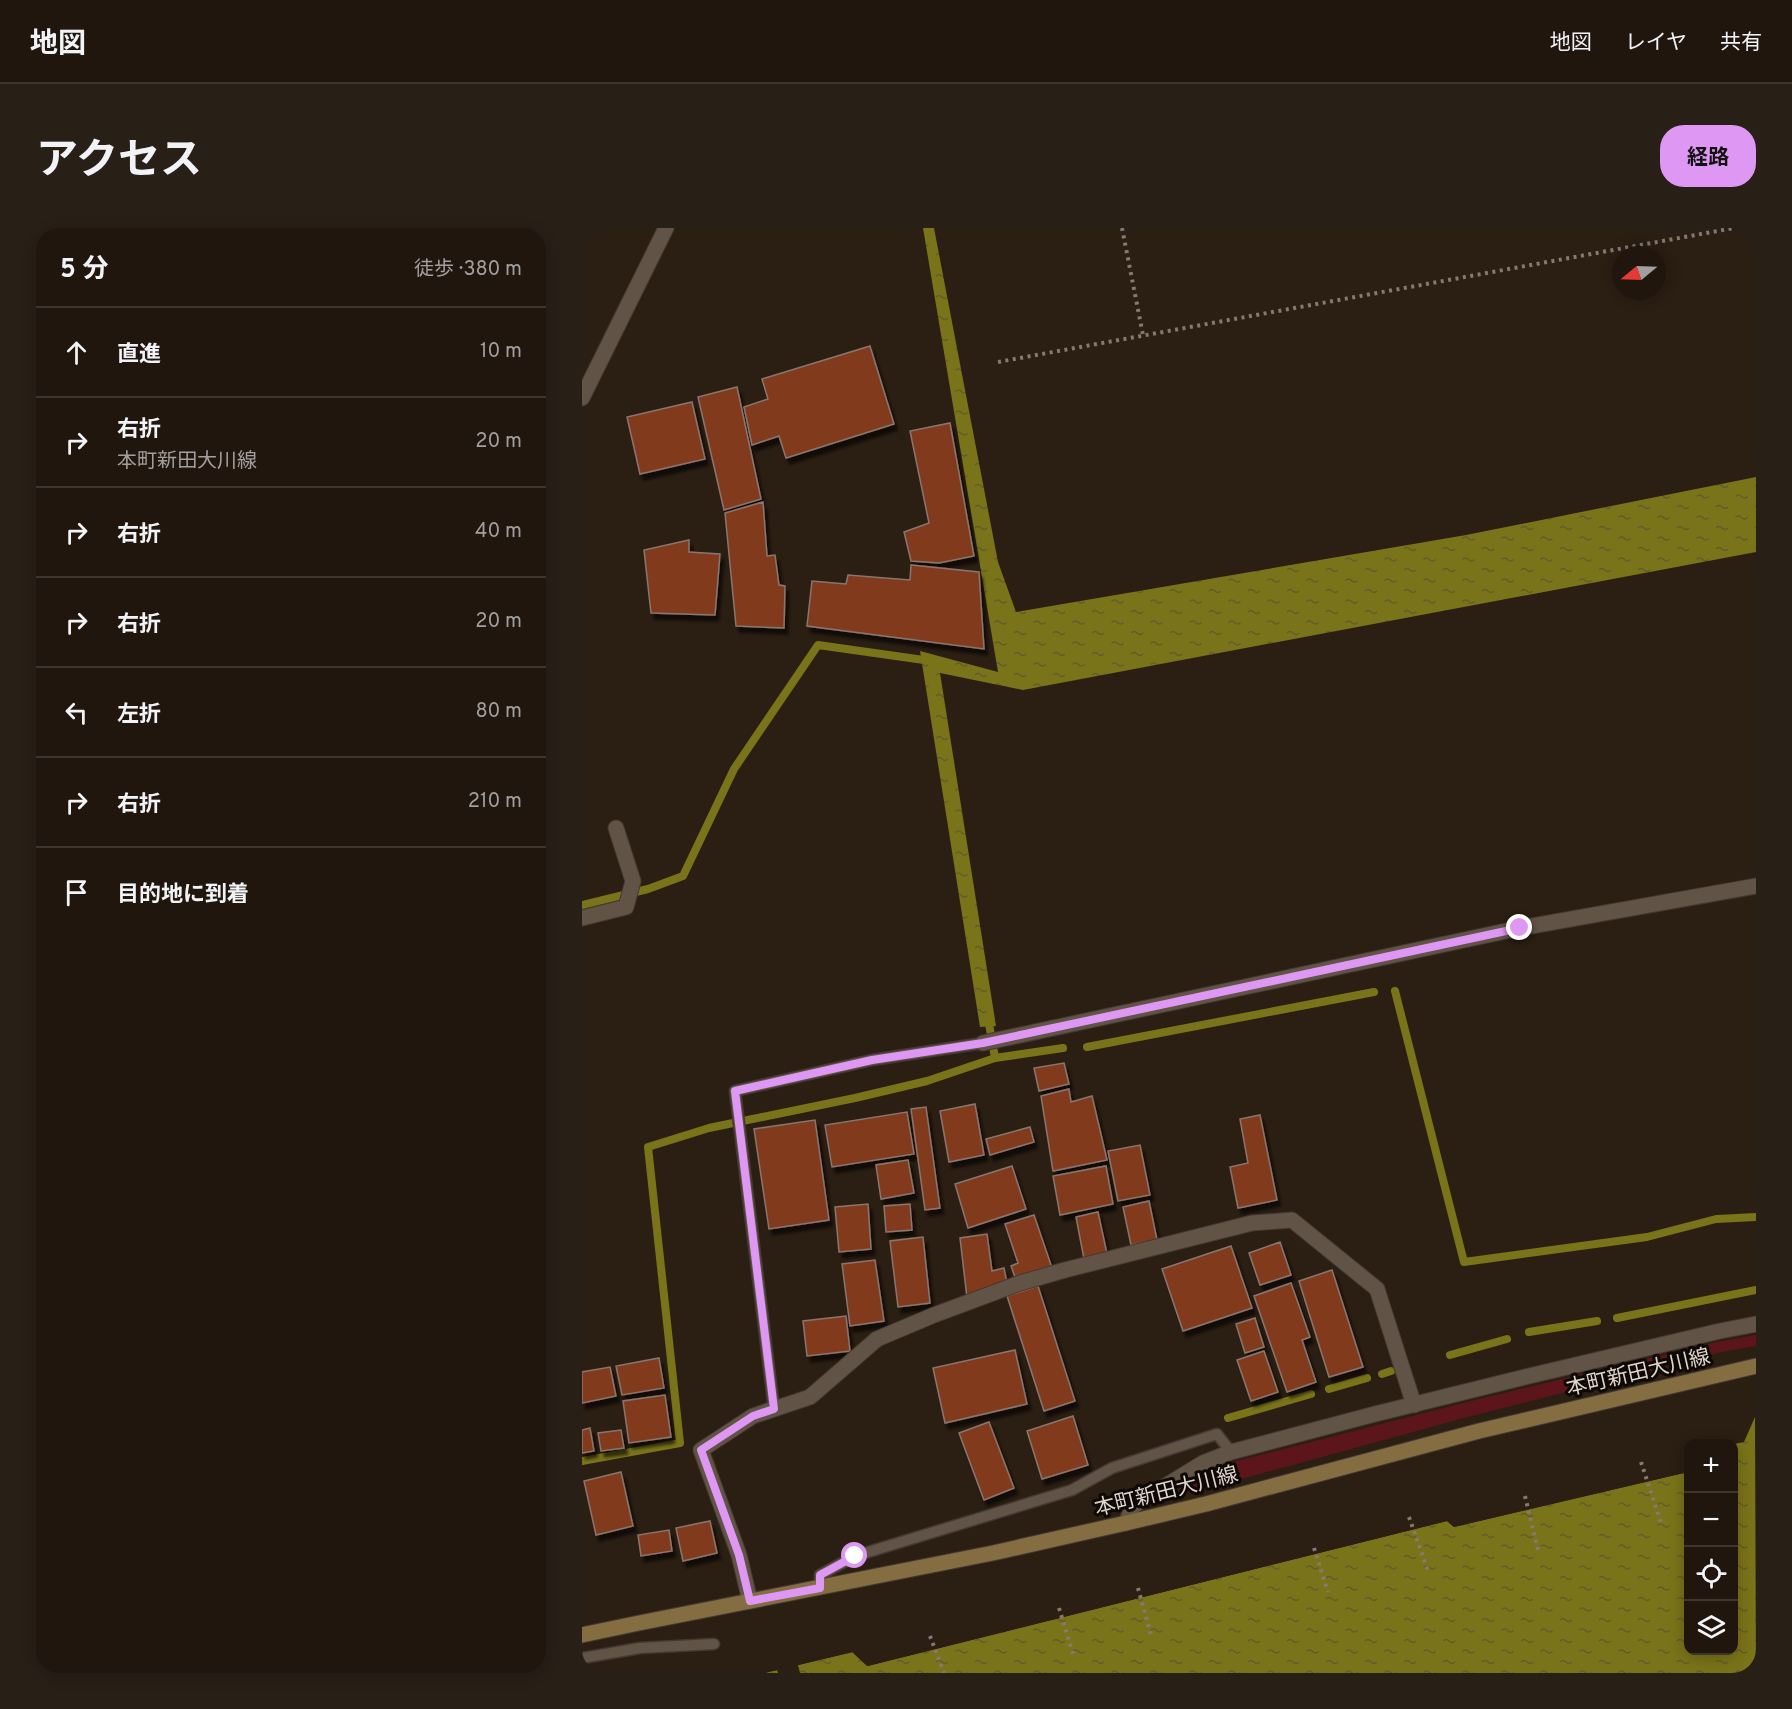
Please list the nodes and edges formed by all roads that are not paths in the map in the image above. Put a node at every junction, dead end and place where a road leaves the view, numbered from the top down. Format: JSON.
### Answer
{"nodes":[{"id":1,"x":666,"y":228,"type":"edge"},
{"id":2,"x":582,"y":398,"type":"edge"},
{"id":3,"x":616,"y":828,"type":"dead end"},
{"id":4,"x":1756,"y":886,"type":"edge"},
{"id":5,"x":582,"y":918,"type":"edge"},
{"id":6,"x":983,"y":1043,"type":"joint"},
{"id":7,"x":1756,"y":1324,"type":"edge"},
{"id":8,"x":1756,"y":1366,"type":"edge"},
{"id":9,"x":1414,"y":1405,"type":"junction"},
{"id":10,"x":774,"y":1409,"type":"junction"},
{"id":11,"x":1231,"y":1452,"type":"junction"},
{"id":12,"x":1126,"y":1523,"type":"junction"},
{"id":13,"x":820,"y":1588,"type":"junction"},
{"id":14,"x":750,"y":1601,"type":"junction"},
{"id":15,"x":582,"y":1635,"type":"edge"},
{"id":16,"x":714,"y":1644,"type":"dead end"},
{"id":17,"x":582,"y":1658,"type":"edge"}],
"edges":[{"from":1,"to":2,"type":"street"},
{"from":3,"to":5,"type":"street"},
{"from":4,"to":6,"type":"street"},
{"from":6,"to":10,"type":"lane"},
{"from":7,"to":9,"type":"street"},
{"from":8,"to":12,"type":"main road","name":"本町新田大川線"},
{"from":9,"to":10,"type":"street"},
{"from":9,"to":11,"type":"street"},
{"from":10,"to":14,"type":"street"},
{"from":11,"to":12,"type":"street"},
{"from":11,"to":13,"type":"lane"},
{"from":12,"to":13,"type":"main road","name":"本町新田大川線"},
{"from":13,"to":14,"type":"main road","name":"本町新田大川線"},
{"from":14,"to":15,"type":"main road","name":"本町新田大川線"},
{"from":16,"to":17,"type":"lane"}]}
